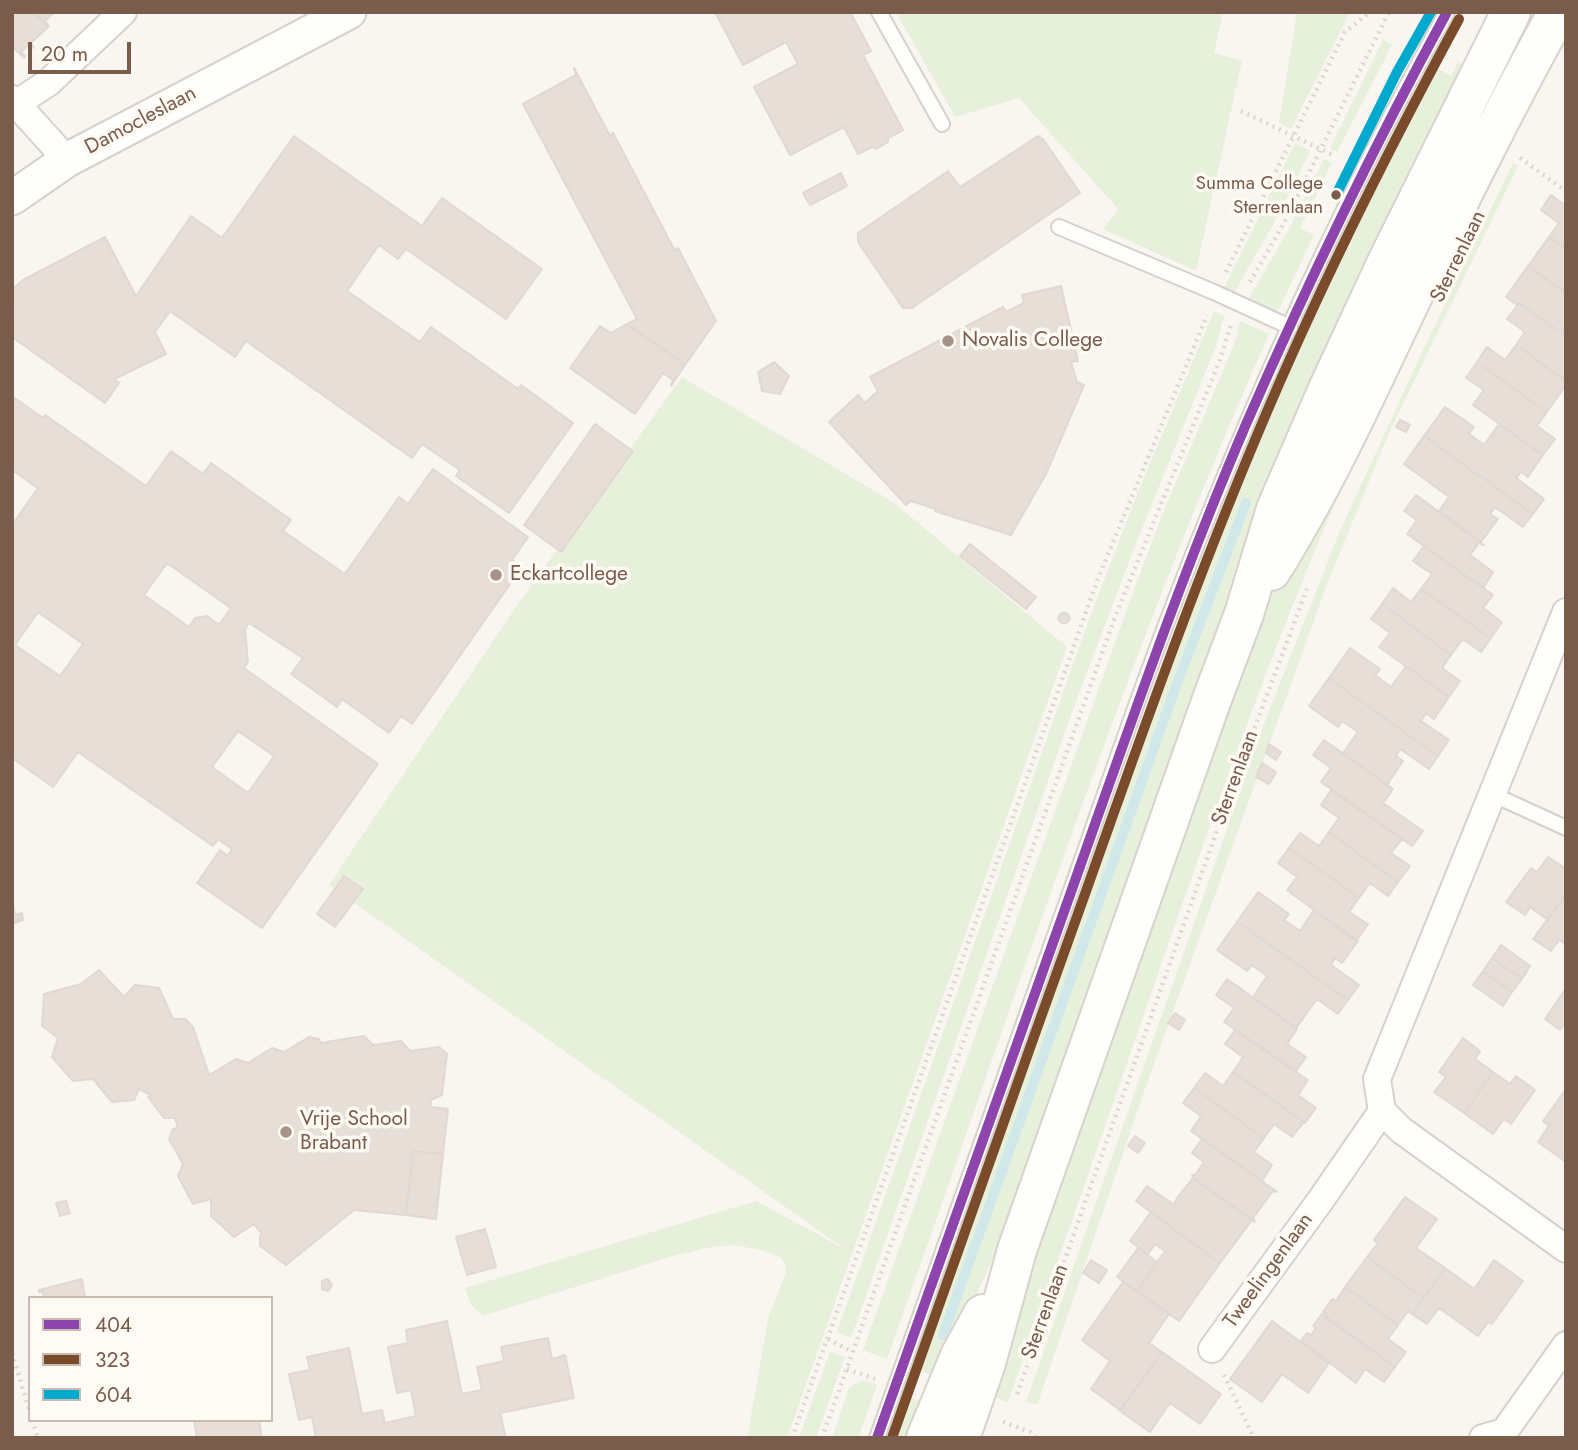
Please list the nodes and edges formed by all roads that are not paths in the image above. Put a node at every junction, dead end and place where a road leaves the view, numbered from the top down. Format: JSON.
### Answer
{"nodes":[{"id":1,"x":123,"y":12,"type":"edge"},
{"id":2,"x":349,"y":12,"type":"edge"},
{"id":3,"x":879,"y":12,"type":"edge"},
{"id":4,"x":1447,"y":12,"type":"edge"},
{"id":5,"x":1511,"y":12,"type":"edge"},
{"id":6,"x":1558,"y":12,"type":"edge"},
{"id":7,"x":14,"y":103,"type":"edge"},
{"id":8,"x":942,"y":124,"type":"dead end"},
{"id":9,"x":67,"y":160,"type":"junction"},
{"id":10,"x":12,"y":198,"type":"edge"},
{"id":11,"x":1059,"y":227,"type":"dead end"},
{"id":12,"x":1290,"y":327,"type":"junction"},
{"id":13,"x":1566,"y":612,"type":"edge"},
{"id":14,"x":1244,"y":614,"type":"junction"},
{"id":15,"x":1492,"y":794,"type":"junction"},
{"id":16,"x":1566,"y":828,"type":"edge"},
{"id":17,"x":1382,"y":1111,"type":"junction"},
{"id":18,"x":1566,"y":1249,"type":"edge"},
{"id":19,"x":1017,"y":1250,"type":"junction"},
{"id":20,"x":1566,"y":1345,"type":"edge"},
{"id":21,"x":1212,"y":1349,"type":"road end"},
{"id":22,"x":1497,"y":1436,"type":"edge"},
{"id":23,"x":877,"y":1438,"type":"edge"},
{"id":24,"x":926,"y":1438,"type":"edge"},
{"id":25,"x":960,"y":1438,"type":"edge"}],
"edges":[{"from":1,"to":7,"type":"street"},
{"from":2,"to":9,"type":"street","name":"Damocleslaan"},
{"from":3,"to":8,"type":"lane"},
{"from":4,"to":12,"type":"lane"},
{"from":5,"to":14,"type":"main road","name":"Sterrenlaan"},
{"from":6,"to":14,"type":"main road","name":"Sterrenlaan"},
{"from":7,"to":9,"type":"street"},
{"from":9,"to":10,"type":"street","name":"Damocleslaan"},
{"from":11,"to":12,"type":"lane"},
{"from":12,"to":23,"type":"lane"},
{"from":13,"to":15,"type":"street"},
{"from":14,"to":19,"type":"main road","name":"Sterrenlaan"},
{"from":15,"to":16,"type":"lane"},
{"from":15,"to":17,"type":"street"},
{"from":17,"to":18,"type":"street"},
{"from":17,"to":21,"type":"street","name":"Tweelingenlaan"},
{"from":19,"to":24,"type":"main road","name":"Sterrenlaan"},
{"from":19,"to":25,"type":"main road","name":"Sterrenlaan"},
{"from":20,"to":22,"type":"street"}]}
